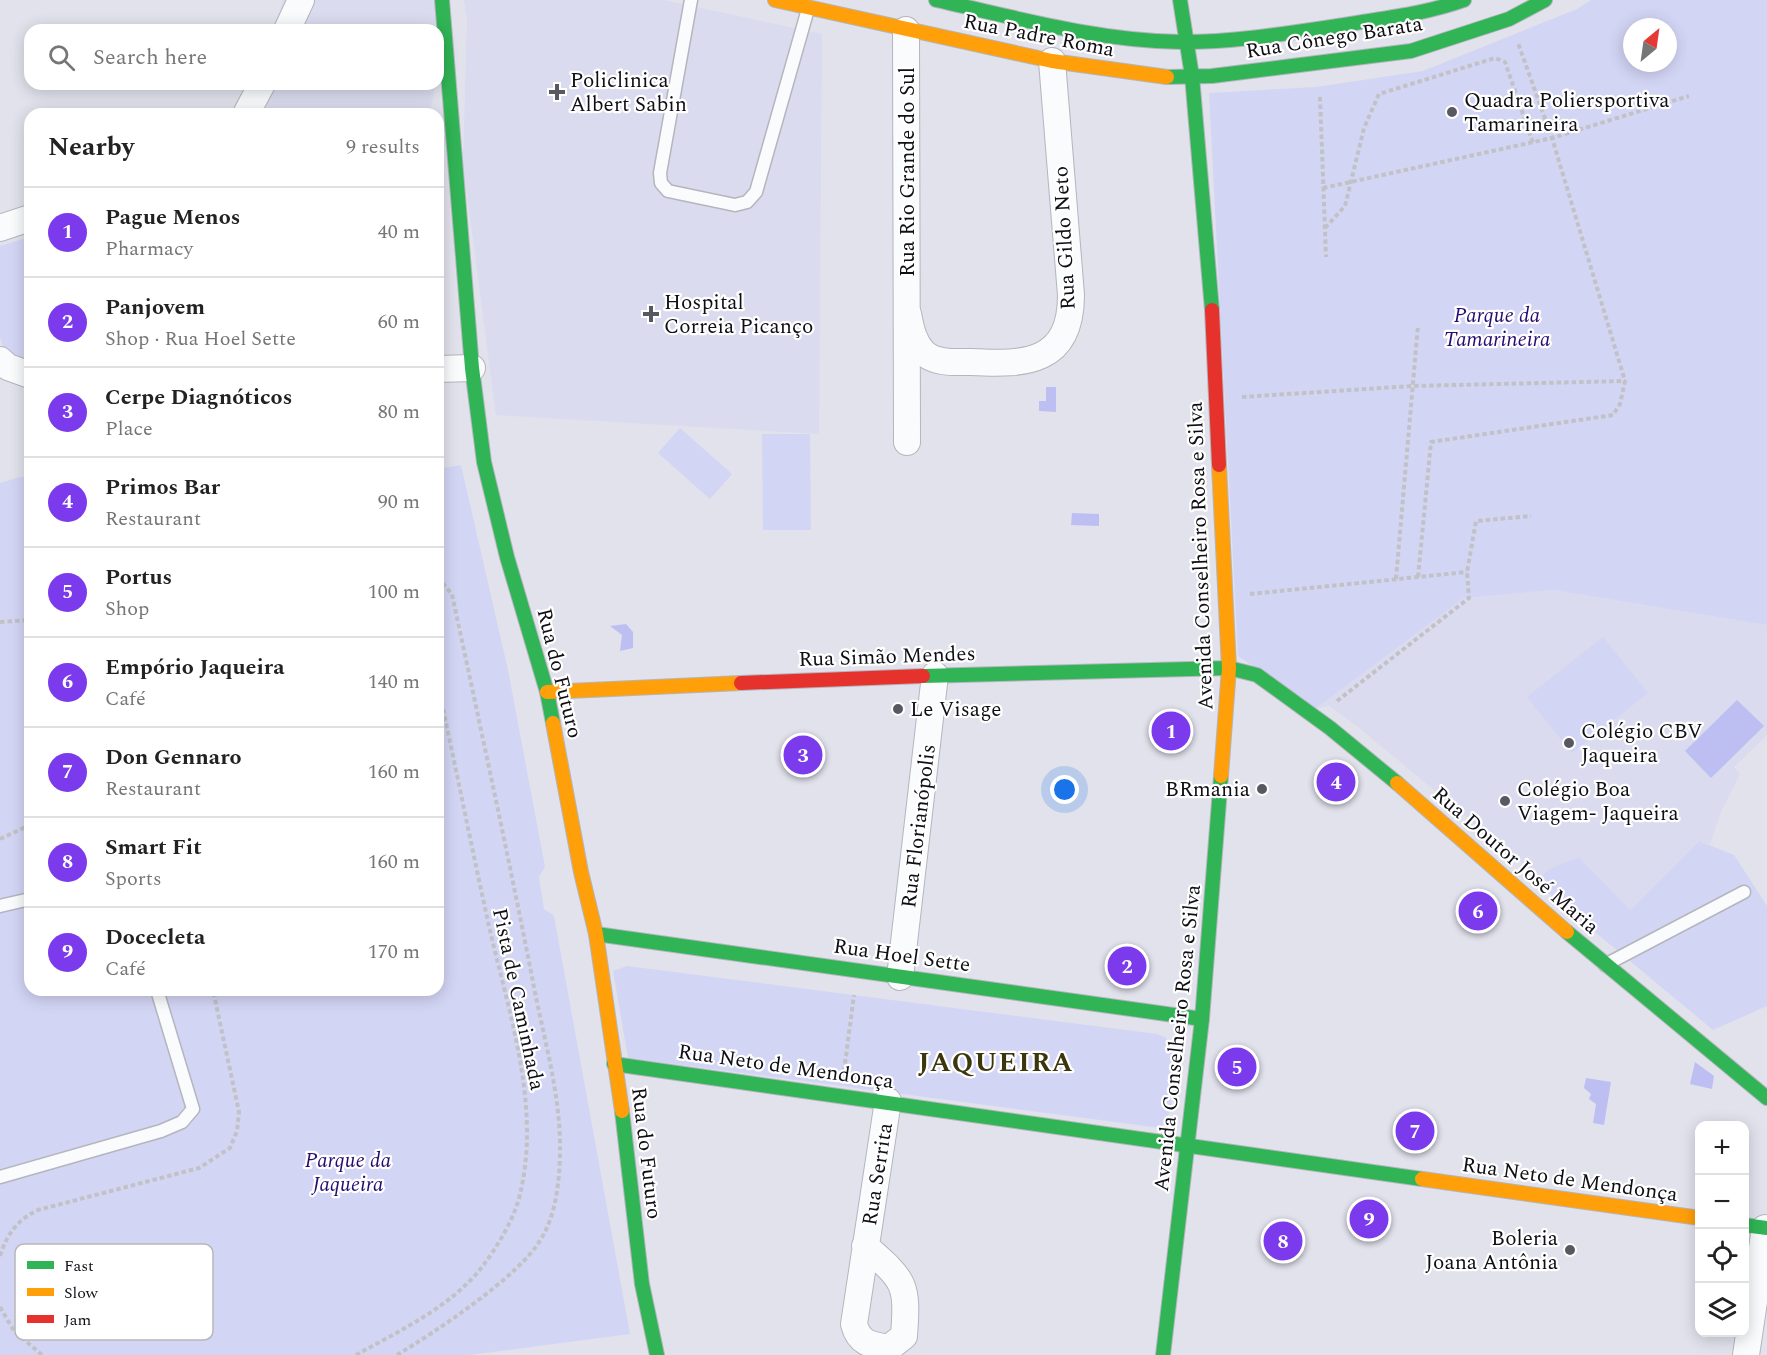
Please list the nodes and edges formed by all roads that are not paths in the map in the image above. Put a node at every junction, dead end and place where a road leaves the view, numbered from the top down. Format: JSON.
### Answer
{"nodes":[{"id":1,"x":302,"y":0,"type":"edge"},
{"id":2,"x":428,"y":0,"type":"edge"},
{"id":3,"x":442,"y":0,"type":"edge"},
{"id":4,"x":691,"y":0,"type":"edge"},
{"id":5,"x":775,"y":0,"type":"edge"},
{"id":6,"x":936,"y":0,"type":"edge"},
{"id":7,"x":1180,"y":0,"type":"edge"},
{"id":8,"x":1464,"y":0,"type":"edge"},
{"id":9,"x":1545,"y":0,"type":"edge"},
{"id":10,"x":808,"y":8,"type":"junction"},
{"id":11,"x":1381,"y":9,"type":"edge"},
{"id":12,"x":444,"y":22,"type":"junction"},
{"id":13,"x":290,"y":24,"type":"edge"},
{"id":14,"x":906,"y":30,"type":"junction"},
{"id":15,"x":1187,"y":42,"type":"junction"},
{"id":16,"x":1052,"y":62,"type":"junction"},
{"id":17,"x":1192,"y":76,"type":"junction"},
{"id":18,"x":259,"y":90,"type":"edge"},
{"id":19,"x":249,"y":108,"type":"edge"},
{"id":20,"x":24,"y":220,"type":"edge"},
{"id":21,"x":0,"y":228,"type":"edge"},
{"id":22,"x":908,"y":314,"type":"junction"},
{"id":23,"x":924,"y":353,"type":"joint"},
{"id":24,"x":0,"y":360,"type":"edge"},
{"id":25,"x":472,"y":368,"type":"junction"},
{"id":26,"x":444,"y":369,"type":"edge"},
{"id":27,"x":24,"y":373,"type":"edge"},
{"id":28,"x":907,"y":442,"type":"dead end"},
{"id":29,"x":1229,"y":668,"type":"junction"},
{"id":30,"x":935,"y":675,"type":"junction"},
{"id":31,"x":547,"y":692,"type":"junction"},
{"id":32,"x":1744,"y":892,"type":"dead end"},
{"id":33,"x":24,"y":900,"type":"edge"},
{"id":34,"x":0,"y":906,"type":"edge"},
{"id":35,"x":596,"y":934,"type":"junction"},
{"id":36,"x":1604,"y":965,"type":"junction"},
{"id":37,"x":900,"y":977,"type":"junction"},
{"id":38,"x":159,"y":996,"type":"edge"},
{"id":39,"x":1202,"y":1020,"type":"junction"},
{"id":40,"x":614,"y":1064,"type":"junction"},
{"id":41,"x":1767,"y":1098,"type":"edge"},
{"id":42,"x":888,"y":1101,"type":"junction"},
{"id":43,"x":1188,"y":1145,"type":"junction"},
{"id":44,"x":0,"y":1177,"type":"edge"},
{"id":45,"x":1695,"y":1217,"type":"edge"},
{"id":46,"x":1759,"y":1227,"type":"edge"},
{"id":47,"x":865,"y":1246,"type":"dead end"},
{"id":48,"x":657,"y":1355,"type":"edge"},
{"id":49,"x":1164,"y":1355,"type":"edge"},
{"id":50,"x":1746,"y":1355,"type":"edge"}],
"edges":[{"from":1,"to":13,"type":"street"},
{"from":2,"to":12,"type":"street"},
{"from":3,"to":12,"type":"street","name":"Rua do Futuro"},
{"from":4,"to":10,"type":"lane"},
{"from":5,"to":10,"type":"street","name":"Rua Padre Roma"},
{"from":6,"to":15,"type":"street","name":"Rua Padre Roma"},
{"from":7,"to":15,"type":"street","name":"Avenida Conselheiro Rosa e Silva"},
{"from":8,"to":11,"type":"street","name":"Rua Cônego Barata"},
{"from":9,"to":17,"type":"street","name":"Rua Cônego Barata"},
{"from":10,"to":14,"type":"street","name":"Rua Padre Roma"},
{"from":11,"to":15,"type":"street","name":"Rua Cônego Barata"},
{"from":12,"to":25,"type":"street","name":"Rua do Futuro"},
{"from":14,"to":16,"type":"street","name":"Rua Padre Roma"},
{"from":14,"to":22,"type":"street","name":"Rua Rio Grande do Sul"},
{"from":15,"to":17,"type":"street","name":"Avenida Conselheiro Rosa e Silva"},
{"from":16,"to":17,"type":"street","name":"Rua Padre Roma"},
{"from":16,"to":23,"type":"street","name":"Rua Gildo Neto"},
{"from":17,"to":29,"type":"street","name":"Avenida Conselheiro Rosa e Silva"},
{"from":18,"to":19,"type":"street"},
{"from":20,"to":21,"type":"street"},
{"from":22,"to":23,"type":"street","name":"Rua Rio Grande do Sul"},
{"from":22,"to":28,"type":"street","name":"Rua Rio Grande do Sul"},
{"from":24,"to":27,"type":"street"},
{"from":25,"to":26,"type":"street"},
{"from":25,"to":31,"type":"street","name":"Rua do Futuro"},
{"from":29,"to":30,"type":"street","name":"Rua Simão Mendes"},
{"from":29,"to":36,"type":"street","name":"Rua Doutor José Maria"},
{"from":29,"to":39,"type":"street","name":"Avenida Conselheiro Rosa e Silva"},
{"from":30,"to":31,"type":"street","name":"Rua Simão Mendes"},
{"from":30,"to":37,"type":"street","name":"Rua Florianópolis"},
{"from":31,"to":35,"type":"street","name":"Rua do Futuro"},
{"from":32,"to":36,"type":"lane"},
{"from":33,"to":34,"type":"lane"},
{"from":35,"to":37,"type":"street","name":"Rua Hoel Sette"},
{"from":35,"to":40,"type":"street","name":"Rua do Futuro"},
{"from":36,"to":41,"type":"street","name":"Rua Doutor José Maria"},
{"from":37,"to":39,"type":"street","name":"Rua Hoel Sette"},
{"from":38,"to":44,"type":"lane"},
{"from":39,"to":43,"type":"street","name":"Avenida Conselheiro Rosa e Silva"},
{"from":40,"to":42,"type":"street","name":"Rua Neto de Mendonça"},
{"from":40,"to":48,"type":"street","name":"Rua do Futuro"},
{"from":42,"to":43,"type":"street","name":"Rua Neto de Mendonça"},
{"from":42,"to":47,"type":"street","name":"Rua Serrita"},
{"from":43,"to":45,"type":"street","name":"Rua Neto de Mendonça"},
{"from":43,"to":49,"type":"street","name":"Avenida Conselheiro Rosa e Silva"},
{"from":46,"to":50,"type":"street"}]}
